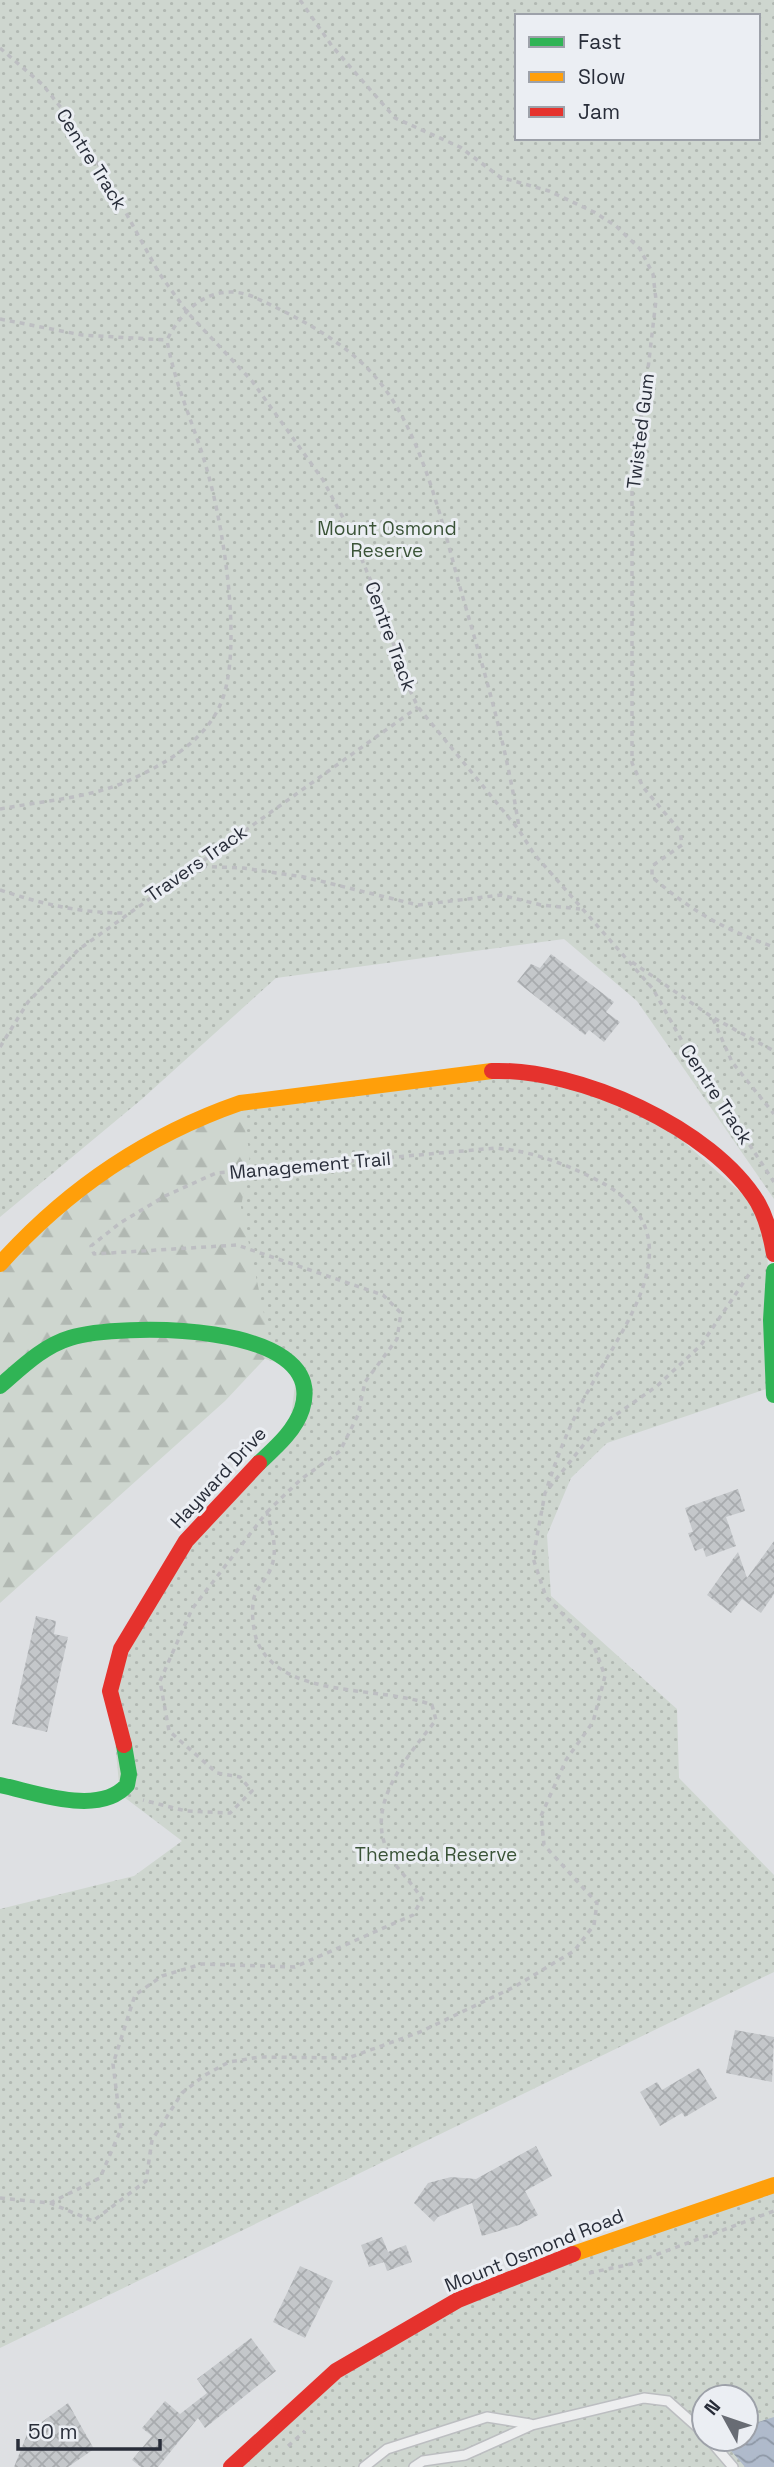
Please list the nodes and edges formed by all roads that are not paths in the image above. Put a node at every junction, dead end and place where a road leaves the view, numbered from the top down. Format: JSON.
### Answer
{"nodes":[{"id":1,"x":773,"y":1246,"type":"edge"},
{"id":2,"x":0,"y":1264,"type":"edge"},
{"id":3,"x":774,"y":1271,"type":"edge"},
{"id":4,"x":0,"y":1386,"type":"edge"},
{"id":5,"x":774,"y":1395,"type":"edge"},
{"id":6,"x":0,"y":1785,"type":"edge"},
{"id":7,"x":774,"y":2185,"type":"edge"},
{"id":8,"x":690,"y":2421,"type":"edge"},
{"id":9,"x":532,"y":2425,"type":"junction"},
{"id":10,"x":721,"y":2453,"type":"edge"},
{"id":11,"x":231,"y":2467,"type":"edge"},
{"id":12,"x":363,"y":2467,"type":"edge"},
{"id":13,"x":414,"y":2467,"type":"edge"},
{"id":14,"x":733,"y":2467,"type":"edge"}],
"edges":[{"from":1,"to":2,"type":"street"},
{"from":3,"to":5,"type":"street"},
{"from":4,"to":6,"type":"street","name":"Hayward Drive"},
{"from":7,"to":11,"type":"street","name":"Mount Osmond Road"},
{"from":8,"to":9,"type":"lane"},
{"from":9,"to":12,"type":"lane"},
{"from":9,"to":13,"type":"lane"},
{"from":10,"to":14,"type":"lane"}]}
